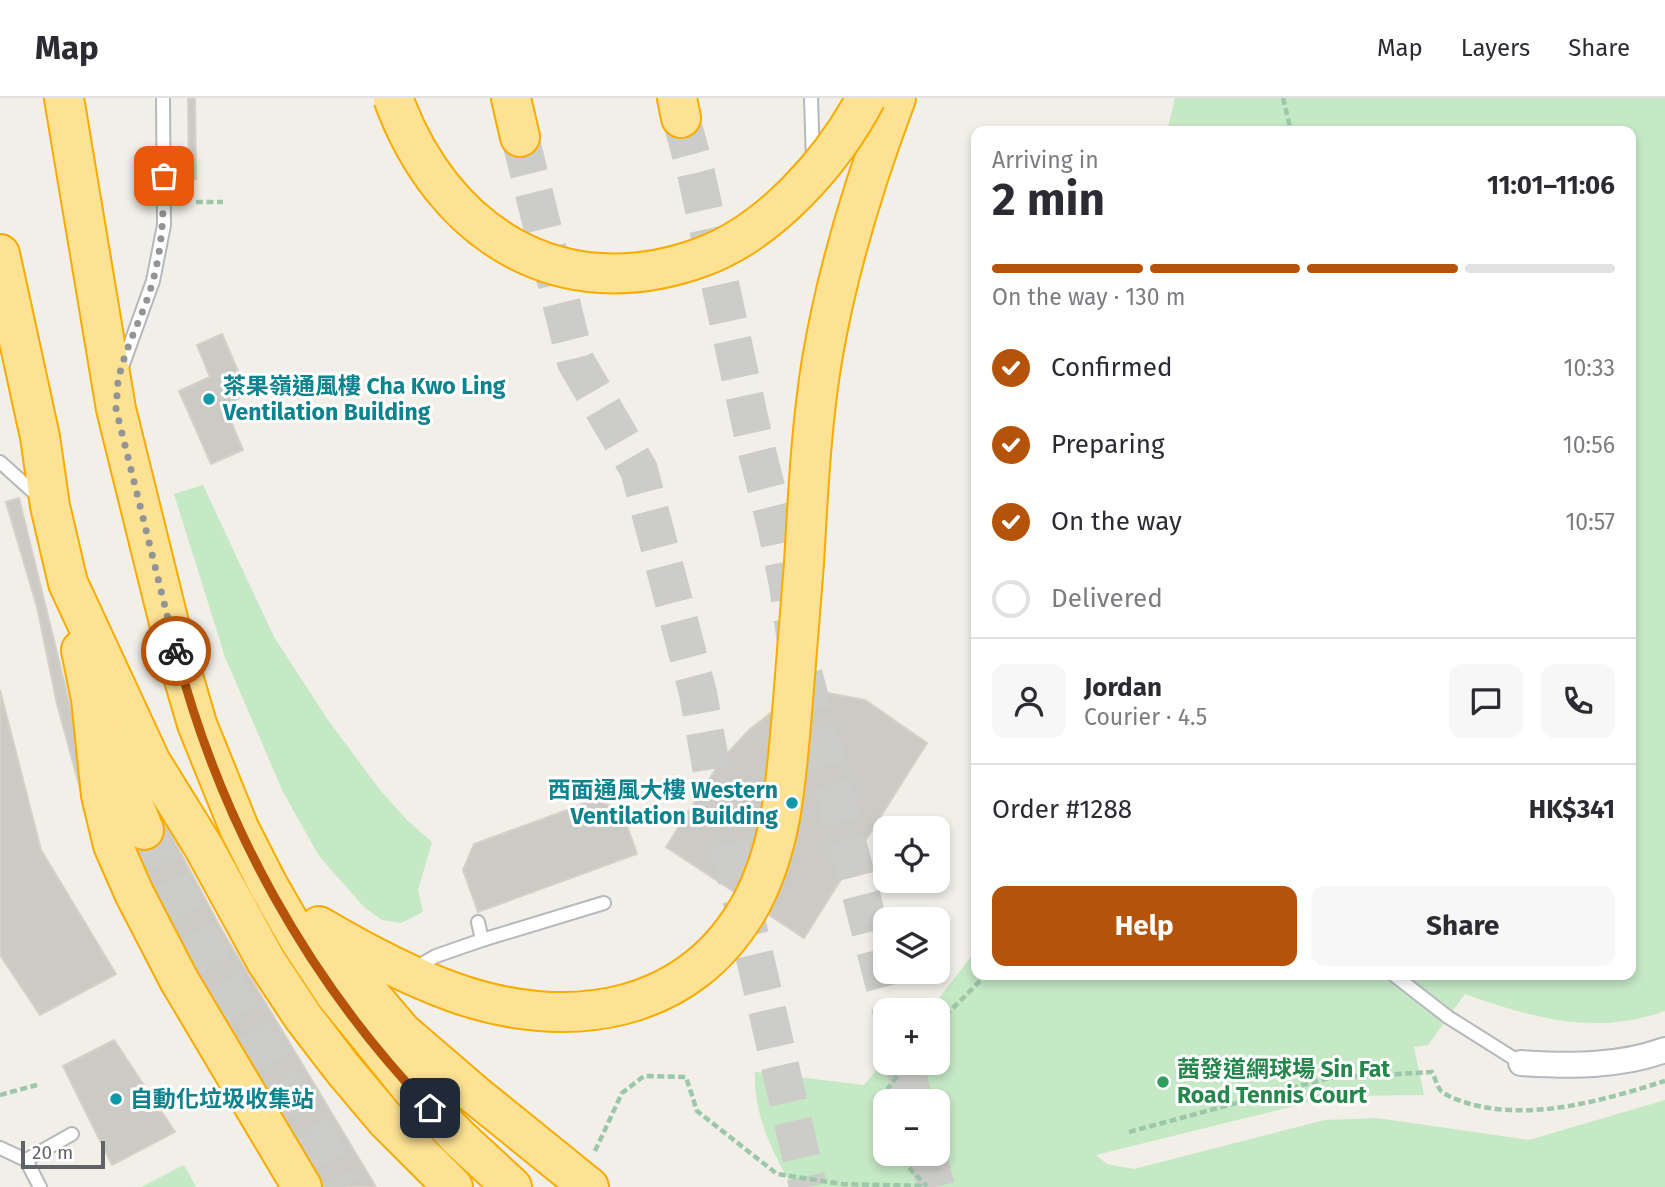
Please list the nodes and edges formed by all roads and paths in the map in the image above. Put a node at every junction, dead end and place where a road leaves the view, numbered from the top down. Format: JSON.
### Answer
{"nodes":[{"id":1,"x":64,"y":98,"type":"edge"},
{"id":2,"x":163,"y":98,"type":"edge"},
{"id":3,"x":393,"y":98,"type":"edge"},
{"id":4,"x":511,"y":98,"type":"edge"},
{"id":5,"x":811,"y":98,"type":"edge"},
{"id":6,"x":866,"y":98,"type":"edge"},
{"id":7,"x":897,"y":98,"type":"edge"},
{"id":8,"x":1283,"y":98,"type":"edge"},
{"id":9,"x":1290,"y":126,"type":"edge"},
{"id":10,"x":83,"y":136,"type":"dead end"},
{"id":11,"x":520,"y":138,"type":"tunnel mouth"},
{"id":12,"x":814,"y":180,"type":"dead end"},
{"id":13,"x":83,"y":200,"type":"junction"},
{"id":14,"x":196,"y":202,"type":"dead end"},
{"id":15,"x":223,"y":202,"type":"dead end"},
{"id":16,"x":0,"y":254,"type":"edge"},
{"id":17,"x":116,"y":409,"type":"junction"},
{"id":18,"x":0,"y":462,"type":"edge"},
{"id":19,"x":50,"y":506,"type":"junction"},
{"id":20,"x":68,"y":583,"type":"junction"},
{"id":21,"x":178,"y":659,"type":"junction"},
{"id":22,"x":91,"y":699,"type":"junction"},
{"id":23,"x":144,"y":830,"type":"tunnel mouth"},
{"id":24,"x":604,"y":903,"type":"dead end"},
{"id":25,"x":478,"y":922,"type":"dead end"},
{"id":26,"x":319,"y":926,"type":"junction"},
{"id":27,"x":482,"y":940,"type":"junction"},
{"id":28,"x":405,"y":973,"type":"junction"},
{"id":29,"x":981,"y":980,"type":"edge"},
{"id":30,"x":1400,"y":980,"type":"edge"},
{"id":31,"x":950,"y":1011,"type":"edge"},
{"id":32,"x":1665,"y":1050,"type":"edge"},
{"id":33,"x":1521,"y":1063,"type":"joint"},
{"id":34,"x":1665,"y":1081,"type":"edge"},
{"id":35,"x":37,"y":1086,"type":"dead end"},
{"id":36,"x":0,"y":1095,"type":"edge"},
{"id":37,"x":1129,"y":1132,"type":"dead end"},
{"id":38,"x":72,"y":1134,"type":"dead end"},
{"id":39,"x":0,"y":1148,"type":"edge"},
{"id":40,"x":26,"y":1160,"type":"junction"},
{"id":41,"x":907,"y":1166,"type":"edge"},
{"id":42,"x":590,"y":1174,"type":"edge"},
{"id":43,"x":40,"y":1187,"type":"edge"},
{"id":44,"x":302,"y":1187,"type":"edge"},
{"id":45,"x":453,"y":1187,"type":"edge"},
{"id":46,"x":512,"y":1187,"type":"edge"}],
"edges":[{"from":1,"to":13,"type":"highway"},
{"from":2,"to":17,"type":"lane"},
{"from":3,"to":6,"type":"highway","bridge":true},
{"from":4,"to":11,"type":"highway"},
{"from":5,"to":12,"type":"lane"},
{"from":7,"to":28,"type":"highway","bridge":true},
{"from":8,"to":9,"type":"path"},
{"from":10,"to":13,"type":"lane"},
{"from":13,"to":17,"type":"highway"},
{"from":14,"to":15,"type":"path"},
{"from":16,"to":19,"type":"highway"},
{"from":17,"to":21,"type":"highway"},
{"from":18,"to":19,"type":"lane"},
{"from":19,"to":20,"type":"highway"},
{"from":20,"to":22,"type":"highway"},
{"from":20,"to":45,"type":"highway"},
{"from":21,"to":26,"type":"highway"},
{"from":21,"to":46,"type":"highway"},
{"from":22,"to":23,"type":"highway"},
{"from":22,"to":44,"type":"highway"},
{"from":24,"to":27,"type":"lane"},
{"from":25,"to":27,"type":"lane"},
{"from":26,"to":28,"type":"highway"},
{"from":26,"to":42,"type":"highway"},
{"from":27,"to":28,"type":"lane"},
{"from":29,"to":31,"type":"path"},
{"from":30,"to":33,"type":"lane"},
{"from":32,"to":33,"type":"street"},
{"from":34,"to":37,"type":"path"},
{"from":35,"to":36,"type":"path"},
{"from":38,"to":40,"type":"lane"},
{"from":39,"to":40,"type":"lane"},
{"from":40,"to":43,"type":"lane"},
{"from":41,"to":42,"type":"path"}]}
